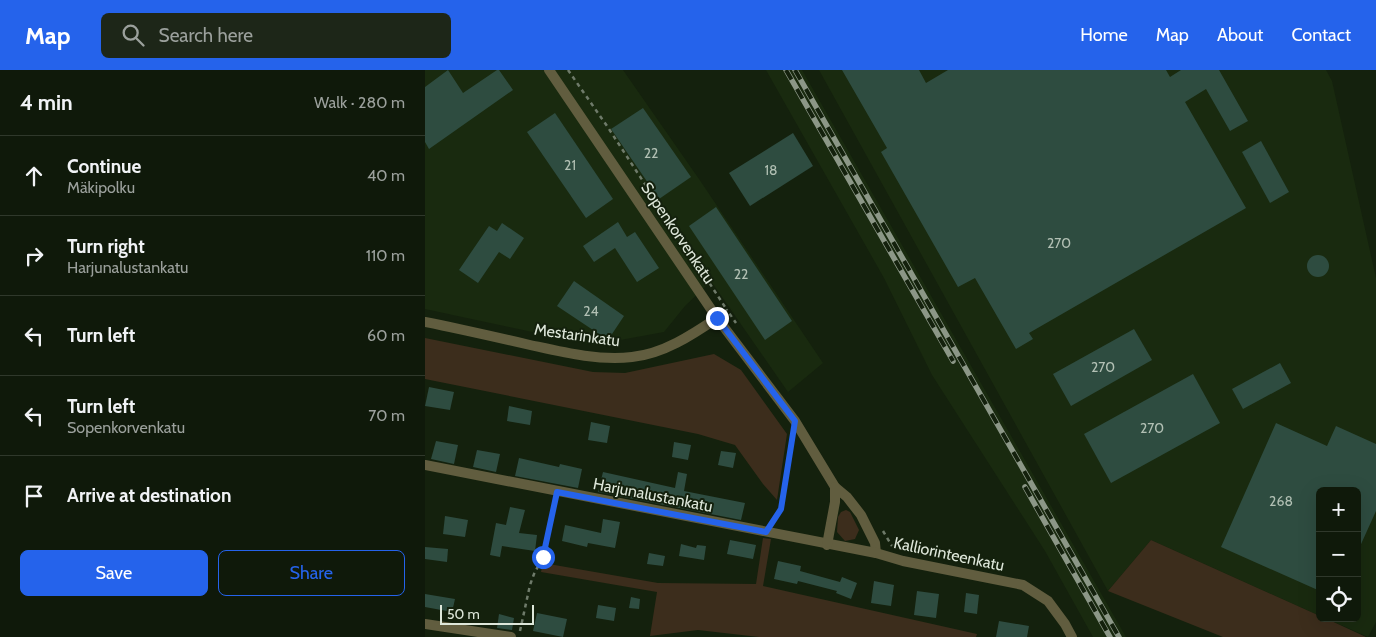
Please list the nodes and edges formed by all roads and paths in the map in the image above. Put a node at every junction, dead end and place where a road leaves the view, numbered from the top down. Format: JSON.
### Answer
{"nodes":[{"id":1,"x":549,"y":70,"type":"edge"},
{"id":2,"x":568,"y":70,"type":"edge"},
{"id":3,"x":727,"y":310,"type":"dead end"},
{"id":4,"x":717,"y":318,"type":"junction"},
{"id":5,"x":425,"y":322,"type":"edge"},
{"id":6,"x":795,"y":421,"type":"junction"},
{"id":7,"x":425,"y":465,"type":"edge"},
{"id":8,"x":835,"y":487,"type":"junction"},
{"id":9,"x":557,"y":492,"type":"junction"},
{"id":10,"x":766,"y":532,"type":"junction"},
{"id":11,"x":827,"y":545,"type":"junction"},
{"id":12,"x":876,"y":554,"type":"junction"},
{"id":13,"x":425,"y":624,"type":"edge"},
{"id":14,"x":511,"y":637,"type":"edge"},
{"id":15,"x":518,"y":637,"type":"edge"},
{"id":16,"x":1072,"y":637,"type":"edge"}],
"edges":[{"from":1,"to":4,"type":"street","name":"Sopenkorvenkatu"},
{"from":2,"to":3,"type":"path"},
{"from":4,"to":5,"type":"street","name":"Mestarinkatu"},
{"from":4,"to":6,"type":"street","name":"Sopenkorvenkatu"},
{"from":6,"to":8,"type":"street","name":"Sopenkorvenkatu"},
{"from":6,"to":10,"type":"path"},
{"from":7,"to":9,"type":"street","name":"Harjunalustankatu"},
{"from":8,"to":11,"type":"street"},
{"from":8,"to":12,"type":"street","name":"Kalliorinteenkatu"},
{"from":9,"to":10,"type":"street","name":"Harjunalustankatu"},
{"from":9,"to":15,"type":"path"},
{"from":10,"to":11,"type":"street","name":"Harjunalustankatu"},
{"from":11,"to":12,"type":"street","name":"Harjunalustankatu"},
{"from":12,"to":16,"type":"street","name":"Kalliorinteenkatu"},
{"from":13,"to":14,"type":"street"}]}
